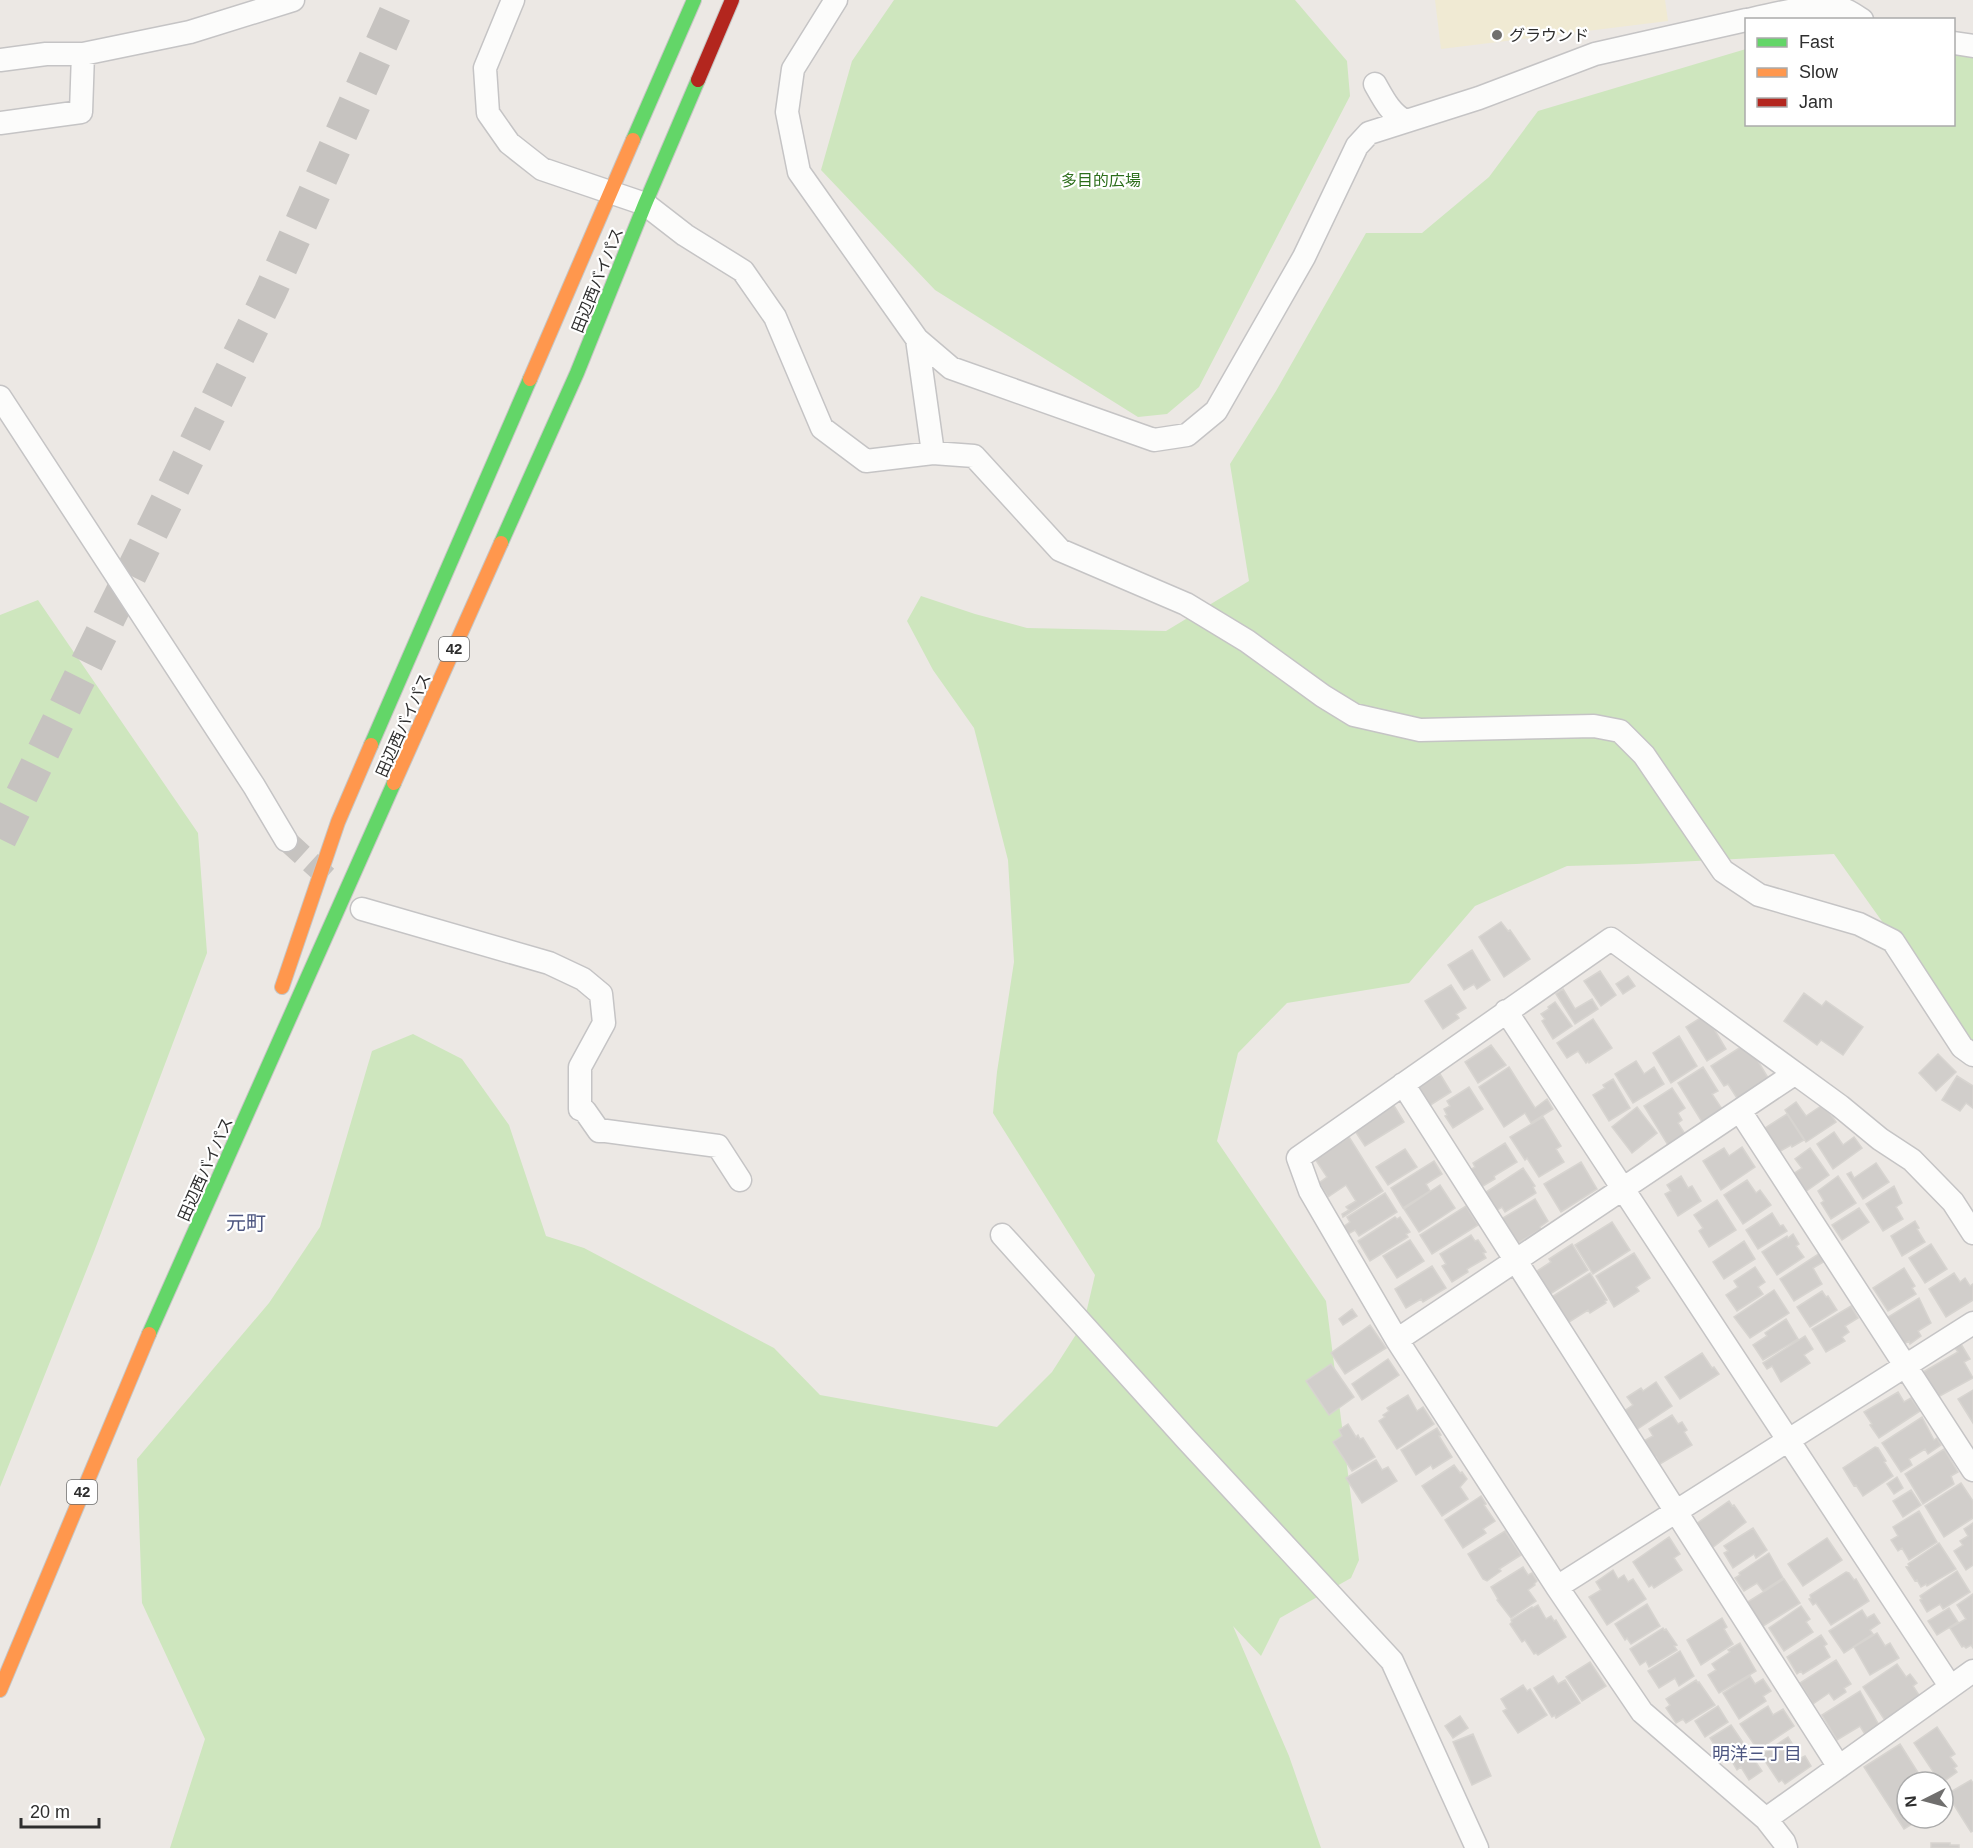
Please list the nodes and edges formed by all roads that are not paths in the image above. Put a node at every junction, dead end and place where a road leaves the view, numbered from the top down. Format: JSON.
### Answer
{"nodes":[{"id":1,"x":292,"y":0,"type":"edge"},
{"id":2,"x":513,"y":0,"type":"edge"},
{"id":3,"x":694,"y":0,"type":"edge"},
{"id":4,"x":732,"y":0,"type":"edge"},
{"id":5,"x":836,"y":0,"type":"edge"},
{"id":6,"x":1756,"y":18,"type":"edge"},
{"id":7,"x":1858,"y":18,"type":"edge"},
{"id":8,"x":1745,"y":20,"type":"edge"},
{"id":9,"x":1955,"y":43,"type":"edge"},
{"id":10,"x":1973,"y":46,"type":"edge"},
{"id":11,"x":83,"y":54,"type":"junction"},
{"id":12,"x":0,"y":60,"type":"edge"},
{"id":13,"x":1405,"y":122,"type":"junction"},
{"id":14,"x":0,"y":123,"type":"edge"},
{"id":15,"x":1369,"y":132,"type":"junction"},
{"id":16,"x":609,"y":192,"type":"junction"},
{"id":17,"x":645,"y":204,"type":"junction"},
{"id":18,"x":916,"y":339,"type":"junction"},
{"id":19,"x":0,"y":397,"type":"edge"},
{"id":20,"x":933,"y":453,"type":"junction"},
{"id":21,"x":286,"y":840,"type":"tunnel mouth"},
{"id":22,"x":362,"y":909,"type":"dead end"},
{"id":23,"x":279,"y":996,"type":"dead end"},
{"id":24,"x":1506,"y":1011,"type":"junction"},
{"id":25,"x":1973,"y":1055,"type":"edge"},
{"id":26,"x":250,"y":1073,"type":"dead end"},
{"id":27,"x":1794,"y":1074,"type":"junction"},
{"id":28,"x":1403,"y":1084,"type":"junction"},
{"id":29,"x":1740,"y":1111,"type":"junction"},
{"id":30,"x":740,"y":1179,"type":"dead end"},
{"id":31,"x":1623,"y":1189,"type":"junction"},
{"id":32,"x":1973,"y":1233,"type":"edge"},
{"id":33,"x":1002,"y":1235,"type":"dead end"},
{"id":34,"x":1516,"y":1261,"type":"junction"},
{"id":35,"x":167,"y":1294,"type":"junction"},
{"id":36,"x":1973,"y":1323,"type":"edge"},
{"id":37,"x":1397,"y":1340,"type":"junction"},
{"id":38,"x":1905,"y":1366,"type":"junction"},
{"id":39,"x":1788,"y":1440,"type":"junction"},
{"id":40,"x":1973,"y":1470,"type":"edge"},
{"id":41,"x":1676,"y":1512,"type":"junction"},
{"id":42,"x":1557,"y":1587,"type":"junction"},
{"id":43,"x":1973,"y":1671,"type":"edge"},
{"id":44,"x":1950,"y":1686,"type":"junction"},
{"id":45,"x":0,"y":1690,"type":"edge"},
{"id":46,"x":1839,"y":1767,"type":"junction"},
{"id":47,"x":1766,"y":1819,"type":"junction"},
{"id":48,"x":1477,"y":1848,"type":"edge"},
{"id":49,"x":1786,"y":1848,"type":"edge"}],
"edges":[{"from":1,"to":11,"type":"street"},
{"from":2,"to":16,"type":"street"},
{"from":3,"to":16,"type":"highway","name":"田辺西バイパス","number":"42"},
{"from":4,"to":17,"type":"highway","name":"田辺西バイパス","number":"42"},
{"from":5,"to":18,"type":"street"},
{"from":6,"to":7,"type":"street"},
{"from":8,"to":13,"type":"street"},
{"from":9,"to":10,"type":"street"},
{"from":11,"to":12,"type":"street"},
{"from":11,"to":14,"type":"street"},
{"from":13,"to":15,"type":"street"},
{"from":13,"to":15,"type":"street"},
{"from":15,"to":18,"type":"street"},
{"from":16,"to":17,"type":"street"},
{"from":16,"to":23,"type":"highway","name":"田辺西バイパス","number":"42"},
{"from":17,"to":20,"type":"street"},
{"from":17,"to":35,"type":"highway","name":"田辺西バイパス","number":"42"},
{"from":18,"to":20,"type":"street"},
{"from":19,"to":21,"type":"street"},
{"from":20,"to":25,"type":"street"},
{"from":22,"to":30,"type":"street"},
{"from":24,"to":27,"type":"street"},
{"from":24,"to":28,"type":"street"},
{"from":24,"to":31,"type":"street"},
{"from":26,"to":35,"type":"highway","name":"田辺西バイパス","number":"42"},
{"from":27,"to":29,"type":"street"},
{"from":27,"to":32,"type":"street"},
{"from":28,"to":34,"type":"street"},
{"from":28,"to":37,"type":"street"},
{"from":29,"to":31,"type":"street"},
{"from":29,"to":38,"type":"street"},
{"from":31,"to":34,"type":"street"},
{"from":31,"to":39,"type":"street"},
{"from":33,"to":48,"type":"street"},
{"from":34,"to":37,"type":"street"},
{"from":34,"to":41,"type":"street"},
{"from":35,"to":45,"type":"highway","name":"田辺西バイパス","number":"42"},
{"from":36,"to":38,"type":"street"},
{"from":37,"to":42,"type":"street"},
{"from":38,"to":39,"type":"street"},
{"from":38,"to":40,"type":"street"},
{"from":39,"to":41,"type":"street"},
{"from":39,"to":44,"type":"street"},
{"from":41,"to":42,"type":"street"},
{"from":41,"to":46,"type":"street"},
{"from":42,"to":47,"type":"street"},
{"from":43,"to":44,"type":"street"},
{"from":44,"to":46,"type":"street"},
{"from":46,"to":47,"type":"street"},
{"from":47,"to":49,"type":"street"}]}
